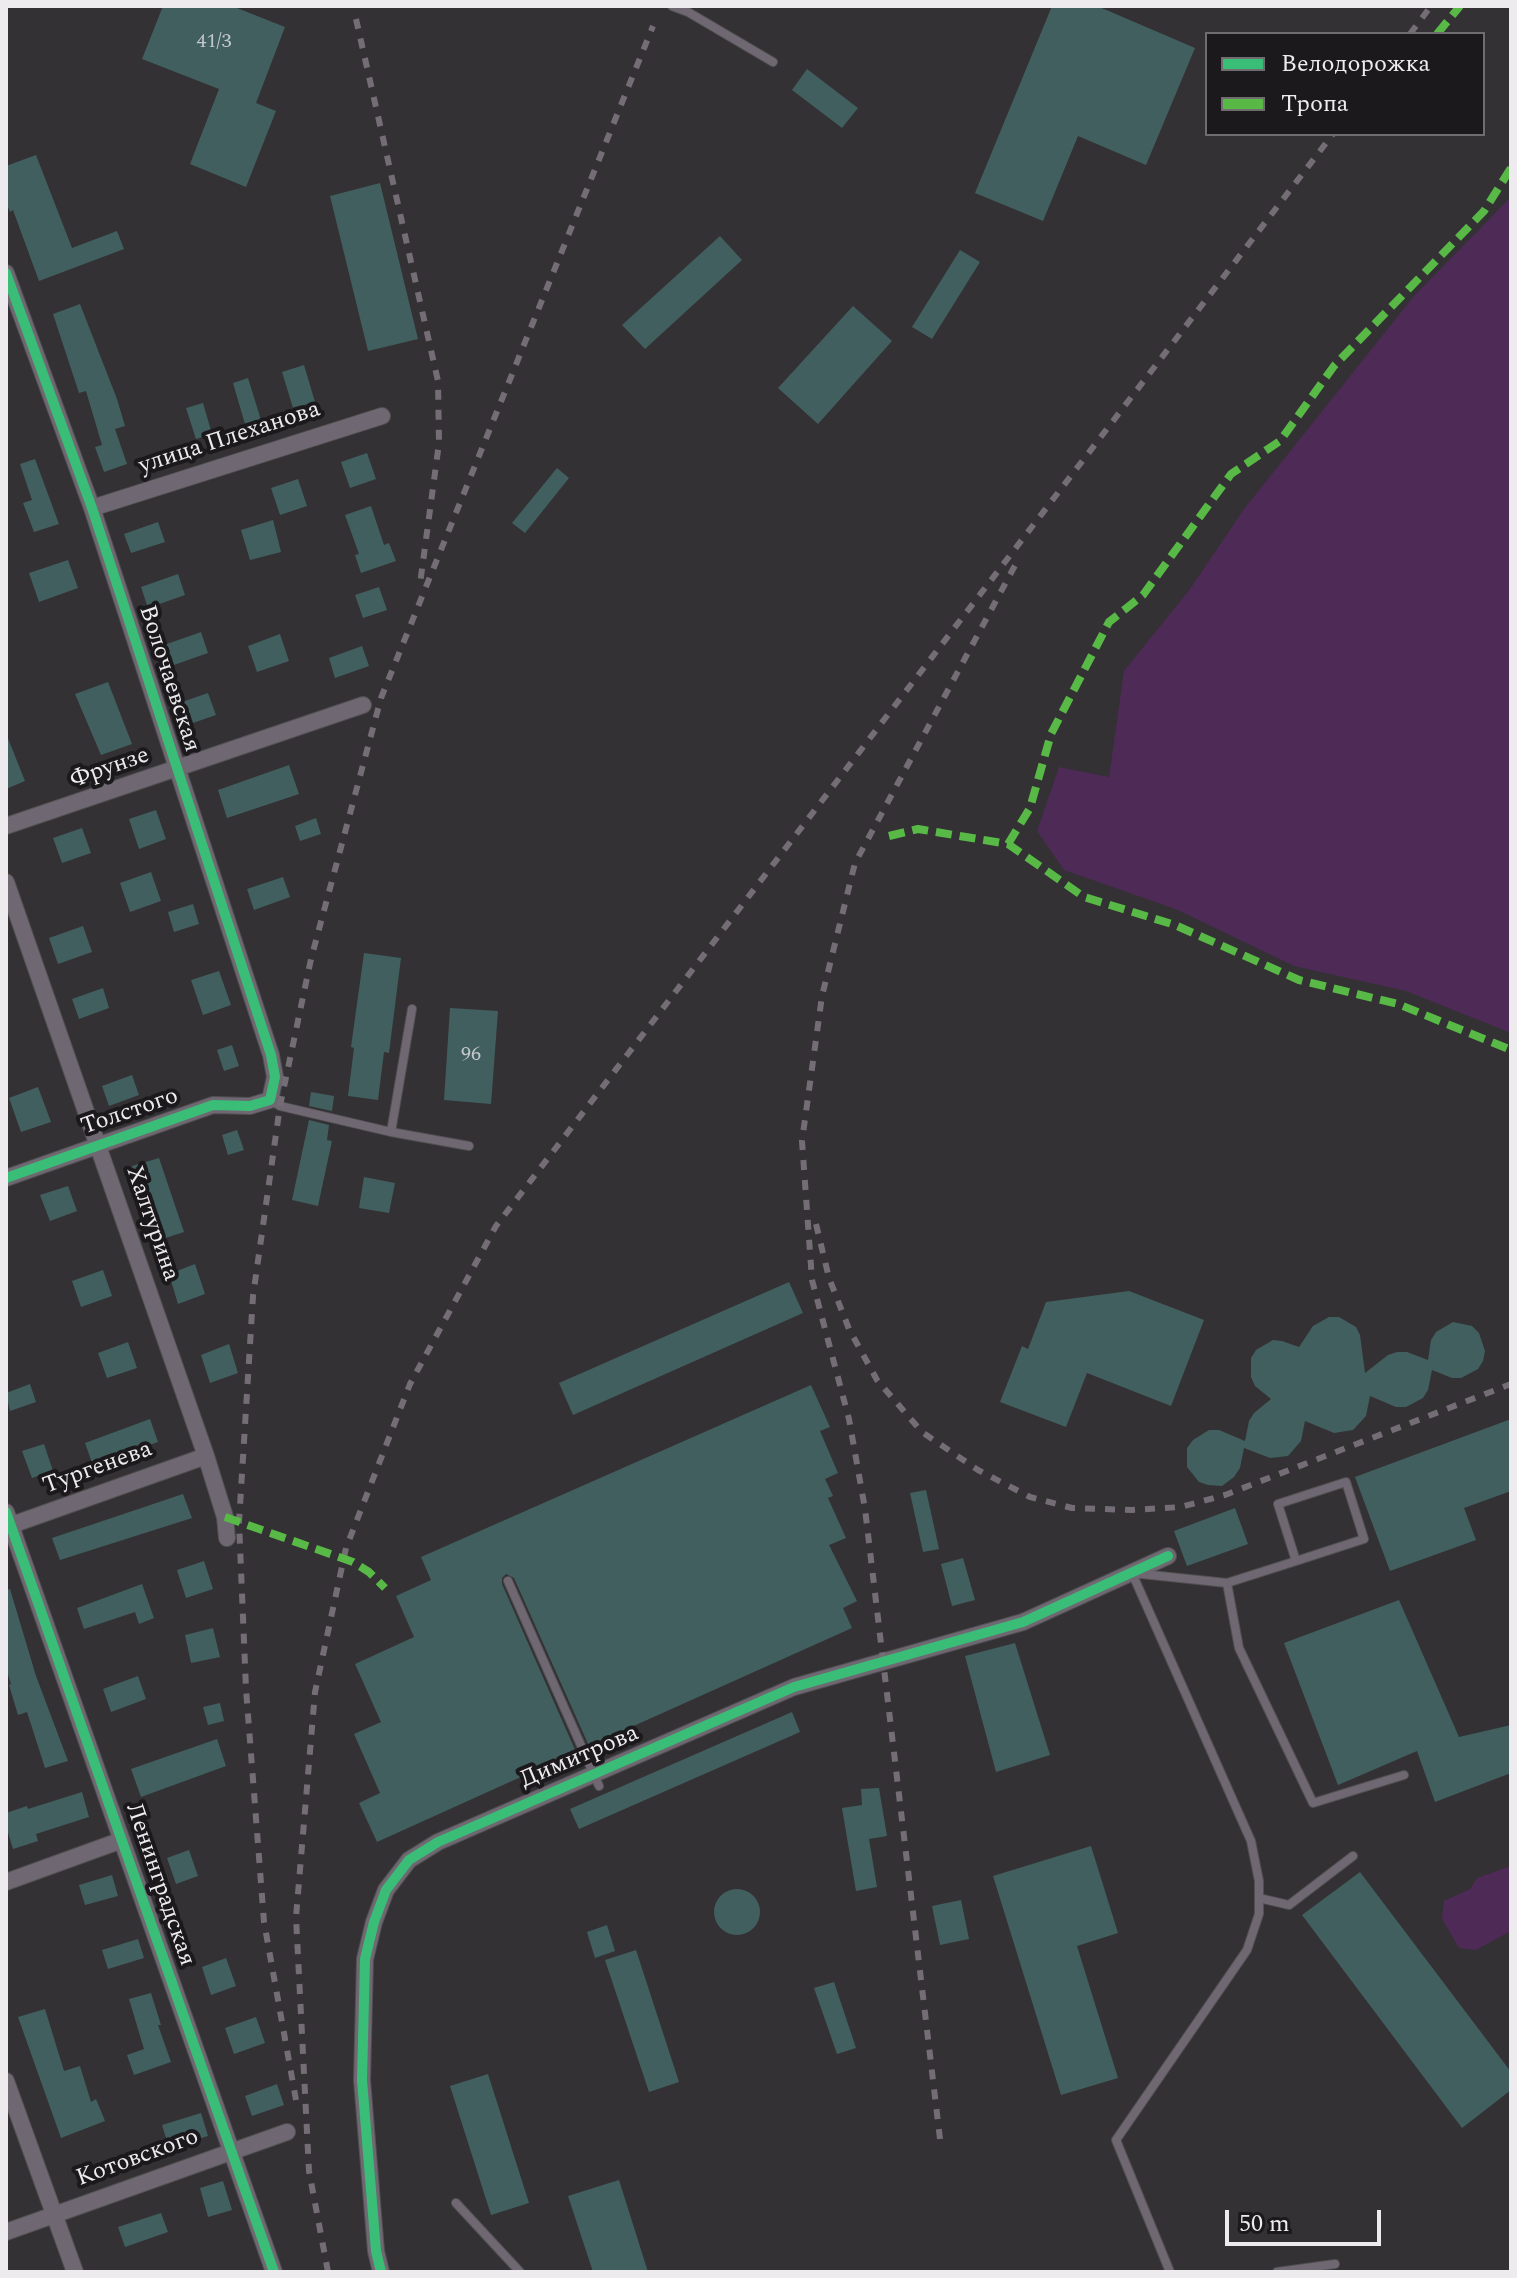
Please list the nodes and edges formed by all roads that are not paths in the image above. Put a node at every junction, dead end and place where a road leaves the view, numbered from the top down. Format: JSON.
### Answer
{"nodes":[{"id":1,"x":672,"y":6,"type":"edge"},
{"id":2,"x":773,"y":62,"type":"dead end"},
{"id":3,"x":6,"y":273,"type":"edge"},
{"id":4,"x":382,"y":416,"type":"dead end"},
{"id":5,"x":92,"y":508,"type":"junction"},
{"id":6,"x":363,"y":705,"type":"dead end"},
{"id":7,"x":175,"y":767,"type":"junction"},
{"id":8,"x":6,"y":826,"type":"edge"},
{"id":9,"x":6,"y":882,"type":"edge"},
{"id":10,"x":412,"y":1009,"type":"dead end"},
{"id":11,"x":270,"y":1100,"type":"junction"},
{"id":12,"x":391,"y":1132,"type":"junction"},
{"id":13,"x":98,"y":1145,"type":"junction"},
{"id":14,"x":469,"y":1146,"type":"dead end"},
{"id":15,"x":6,"y":1178,"type":"edge"},
{"id":16,"x":206,"y":1456,"type":"junction"},
{"id":17,"x":8,"y":1522,"type":"edge"},
{"id":18,"x":227,"y":1538,"type":"dead end"},
{"id":19,"x":1168,"y":1556,"type":"dead end"},
{"id":20,"x":1296,"y":1561,"type":"junction"},
{"id":21,"x":1132,"y":1573,"type":"junction"},
{"id":22,"x":508,"y":1581,"type":"dead end"},
{"id":23,"x":1227,"y":1583,"type":"junction"},
{"id":24,"x":1404,"y":1775,"type":"dead end"},
{"id":25,"x":597,"y":1780,"type":"junction"},
{"id":26,"x":122,"y":1840,"type":"junction"},
{"id":27,"x":1353,"y":1856,"type":"dead end"},
{"id":28,"x":6,"y":1882,"type":"edge"},
{"id":29,"x":1259,"y":1898,"type":"junction"},
{"id":30,"x":6,"y":2081,"type":"edge"},
{"id":31,"x":287,"y":2132,"type":"dead end"},
{"id":32,"x":231,"y":2152,"type":"junction"},
{"id":33,"x":456,"y":2203,"type":"dead end"},
{"id":34,"x":54,"y":2215,"type":"junction"},
{"id":35,"x":6,"y":2232,"type":"edge"},
{"id":36,"x":1335,"y":2264,"type":"dead end"},
{"id":37,"x":75,"y":2272,"type":"edge"},
{"id":38,"x":274,"y":2272,"type":"edge"},
{"id":39,"x":381,"y":2272,"type":"edge"},
{"id":40,"x":520,"y":2272,"type":"edge"},
{"id":41,"x":1170,"y":2272,"type":"edge"},
{"id":42,"x":1277,"y":2272,"type":"edge"}],
"edges":[{"from":1,"to":2,"type":"lane"},
{"from":3,"to":5,"type":"street","name":"Волочаевская"},
{"from":4,"to":5,"type":"street","name":"улица Плеханова"},
{"from":5,"to":7,"type":"street","name":"Волочаевская"},
{"from":6,"to":7,"type":"street","name":"Фрунзе"},
{"from":7,"to":8,"type":"street","name":"Фрунзе"},
{"from":7,"to":11,"type":"street","name":"Волочаевская"},
{"from":9,"to":13,"type":"street","name":"Халтурина"},
{"from":10,"to":12,"type":"lane"},
{"from":11,"to":12,"type":"lane"},
{"from":11,"to":13,"type":"street","name":"Толстого"},
{"from":12,"to":14,"type":"lane"},
{"from":13,"to":15,"type":"street","name":"Толстого"},
{"from":13,"to":16,"type":"street","name":"Халтурина"},
{"from":16,"to":17,"type":"street","name":"Тургенева"},
{"from":16,"to":18,"type":"street","name":"Халтурина"},
{"from":17,"to":26,"type":"street","name":"Ленинградская"},
{"from":19,"to":21,"type":"street","name":"Димитрова"},
{"from":20,"to":20,"type":"lane"},
{"from":20,"to":23,"type":"lane"},
{"from":21,"to":23,"type":"lane"},
{"from":21,"to":25,"type":"street","name":"Димитрова"},
{"from":21,"to":29,"type":"lane"},
{"from":22,"to":25,"type":"lane"},
{"from":23,"to":24,"type":"lane"},
{"from":25,"to":39,"type":"street","name":"Димитрова"},
{"from":26,"to":28,"type":"street"},
{"from":26,"to":32,"type":"street","name":"Ленинградская"},
{"from":27,"to":29,"type":"lane"},
{"from":29,"to":41,"type":"lane"},
{"from":30,"to":34,"type":"street"},
{"from":31,"to":32,"type":"street","name":"Котовского"},
{"from":32,"to":34,"type":"street","name":"Котовского"},
{"from":32,"to":38,"type":"street","name":"Ленинградская"},
{"from":33,"to":40,"type":"lane"},
{"from":34,"to":35,"type":"street","name":"Котовского"},
{"from":34,"to":37,"type":"street"},
{"from":36,"to":42,"type":"lane"}]}
